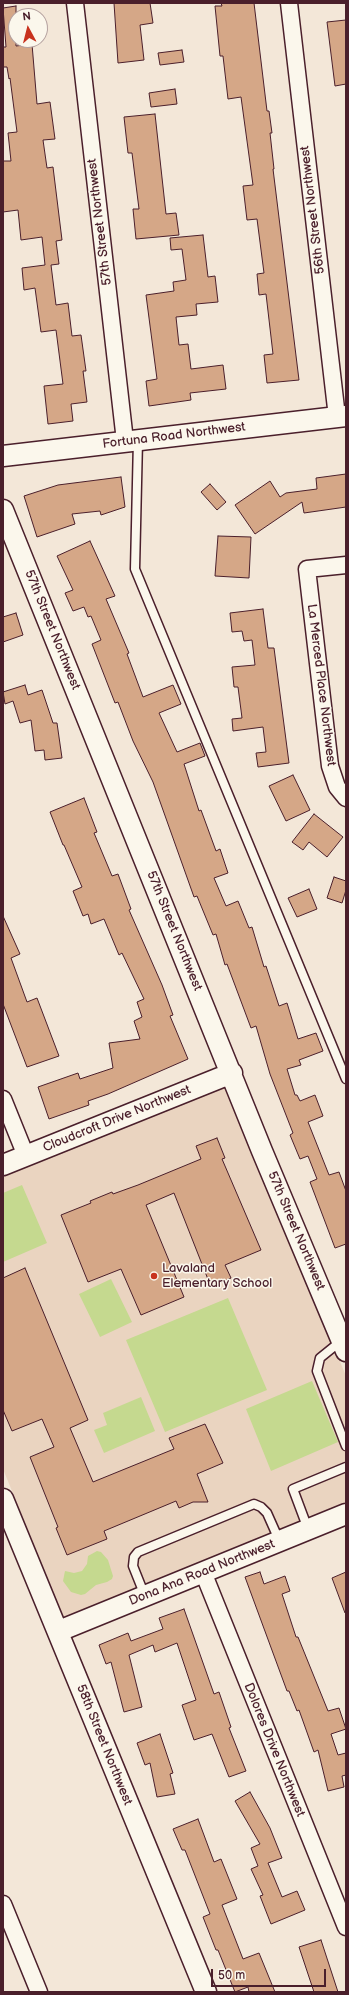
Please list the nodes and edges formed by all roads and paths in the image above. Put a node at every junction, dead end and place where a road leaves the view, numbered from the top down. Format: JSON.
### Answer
{"nodes":[{"id":1,"x":75,"y":3,"type":"edge"},
{"id":2,"x":289,"y":3,"type":"edge"},
{"id":3,"x":342,"y":416,"type":"edge"},
{"id":4,"x":132,"y":441,"type":"junction"},
{"id":5,"x":3,"y":456,"type":"edge"},
{"id":6,"x":3,"y":510,"type":"edge"},
{"id":7,"x":346,"y":564,"type":"edge"},
{"id":8,"x":346,"y":798,"type":"edge"},
{"id":9,"x":232,"y":1073,"type":"junction"},
{"id":10,"x":346,"y":1079,"type":"edge"},
{"id":11,"x":3,"y":1099,"type":"edge"},
{"id":12,"x":26,"y":1156,"type":"junction"},
{"id":13,"x":3,"y":1165,"type":"edge"},
{"id":14,"x":344,"y":1346,"type":"edge"},
{"id":15,"x":346,"y":1446,"type":"edge"},
{"id":16,"x":346,"y":1467,"type":"edge"},
{"id":17,"x":3,"y":1499,"type":"edge"},
{"id":18,"x":346,"y":1514,"type":"edge"},
{"id":19,"x":308,"y":1530,"type":"junction"},
{"id":20,"x":280,"y":1541,"type":"junction"},
{"id":21,"x":203,"y":1572,"type":"junction"},
{"id":22,"x":145,"y":1596,"type":"junction"},
{"id":23,"x":59,"y":1631,"type":"junction"},
{"id":24,"x":3,"y":1904,"type":"edge"},
{"id":25,"x":346,"y":1927,"type":"edge"},
{"id":26,"x":39,"y":1992,"type":"edge"},
{"id":27,"x":206,"y":1992,"type":"edge"}],
"edges":[{"from":1,"to":4,"type":"street","name":"57th Street Northwest"},
{"from":2,"to":3,"type":"street","name":"56th Street Northwest"},
{"from":3,"to":4,"type":"street","name":"Fortuna Road Northwest"},
{"from":4,"to":5,"type":"street","name":"Fortuna Road Northwest"},
{"from":4,"to":10,"type":"lane"},
{"from":6,"to":9,"type":"street","name":"57th Street Northwest"},
{"from":7,"to":8,"type":"street","name":"La Merced Place Northwest"},
{"from":9,"to":12,"type":"street","name":"Cloudcroft Drive Northwest"},
{"from":9,"to":14,"type":"street","name":"57th Street Northwest"},
{"from":11,"to":12,"type":"street"},
{"from":12,"to":13,"type":"street","name":"Cloudcroft Drive Northwest"},
{"from":14,"to":15,"type":"lane"},
{"from":16,"to":19,"type":"lane"},
{"from":17,"to":23,"type":"street","name":"58th Street Northwest"},
{"from":18,"to":19,"type":"street","name":"Dona Ana Road Northwest"},
{"from":19,"to":20,"type":"street","name":"Dona Ana Road Northwest"},
{"from":20,"to":21,"type":"street","name":"Dona Ana Road Northwest"},
{"from":20,"to":22,"type":"lane"},
{"from":21,"to":22,"type":"street","name":"Dona Ana Road Northwest"},
{"from":21,"to":25,"type":"street","name":"Dolores Drive Northwest"},
{"from":22,"to":23,"type":"street","name":"Dona Ana Road Northwest"},
{"from":23,"to":27,"type":"street","name":"58th Street Northwest"},
{"from":24,"to":26,"type":"street"}]}
